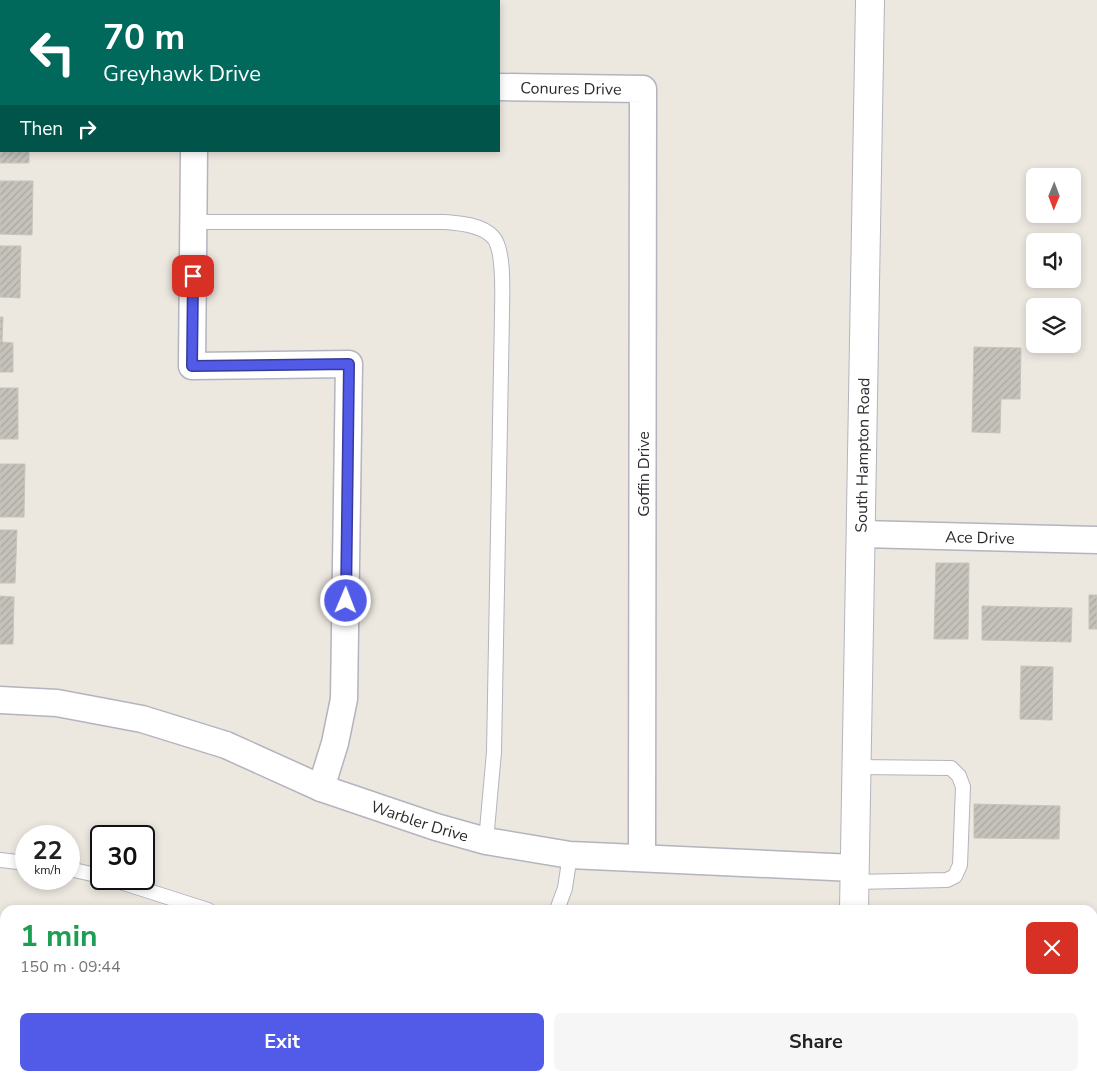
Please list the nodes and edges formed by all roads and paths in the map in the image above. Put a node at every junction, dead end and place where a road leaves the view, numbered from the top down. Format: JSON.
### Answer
{"nodes":[{"id":1,"x":870,"y":0,"type":"edge"},
{"id":2,"x":500,"y":87,"type":"edge"},
{"id":3,"x":643,"y":89,"type":"joint"},
{"id":4,"x":194,"y":152,"type":"edge"},
{"id":5,"x":193,"y":222,"type":"junction"},
{"id":6,"x":861,"y":534,"type":"junction"},
{"id":7,"x":1097,"y":540,"type":"edge"},
{"id":8,"x":0,"y":700,"type":"edge"},
{"id":9,"x":856,"y":767,"type":"junction"},
{"id":10,"x":321,"y":788,"type":"junction"},
{"id":11,"x":486,"y":841,"type":"junction"},
{"id":12,"x":570,"y":855,"type":"junction"},
{"id":13,"x":642,"y":858,"type":"junction"},
{"id":14,"x":0,"y":860,"type":"edge"},
{"id":15,"x":15,"y":862,"type":"edge"},
{"id":16,"x":854,"y":875,"type":"junction"},
{"id":17,"x":145,"y":890,"type":"edge"},
{"id":18,"x":192,"y":905,"type":"edge"},
{"id":19,"x":559,"y":905,"type":"edge"},
{"id":20,"x":854,"y":905,"type":"edge"}],
"edges":[{"from":1,"to":6,"type":"main road","name":"South Hampton Road"},
{"from":2,"to":3,"type":"street","name":"Conures Drive"},
{"from":3,"to":13,"type":"street","name":"Goffin Drive"},
{"from":4,"to":5,"type":"street"},
{"from":5,"to":10,"type":"street"},
{"from":5,"to":11,"type":"lane"},
{"from":6,"to":7,"type":"street","name":"Ace Drive"},
{"from":6,"to":9,"type":"main road","name":"South Hampton Road"},
{"from":8,"to":10,"type":"street","name":"Warbler Drive"},
{"from":9,"to":16,"type":"main road","name":"South Hampton Road"},
{"from":9,"to":16,"type":"lane"},
{"from":10,"to":11,"type":"street","name":"Warbler Drive"},
{"from":11,"to":12,"type":"street","name":"Warbler Drive"},
{"from":12,"to":13,"type":"street","name":"Warbler Drive"},
{"from":12,"to":19,"type":"lane"},
{"from":13,"to":16,"type":"street","name":"Warbler Drive"},
{"from":14,"to":15,"type":"lane"},
{"from":16,"to":20,"type":"main road","name":"South Hampton Road"},
{"from":17,"to":18,"type":"lane"}]}
